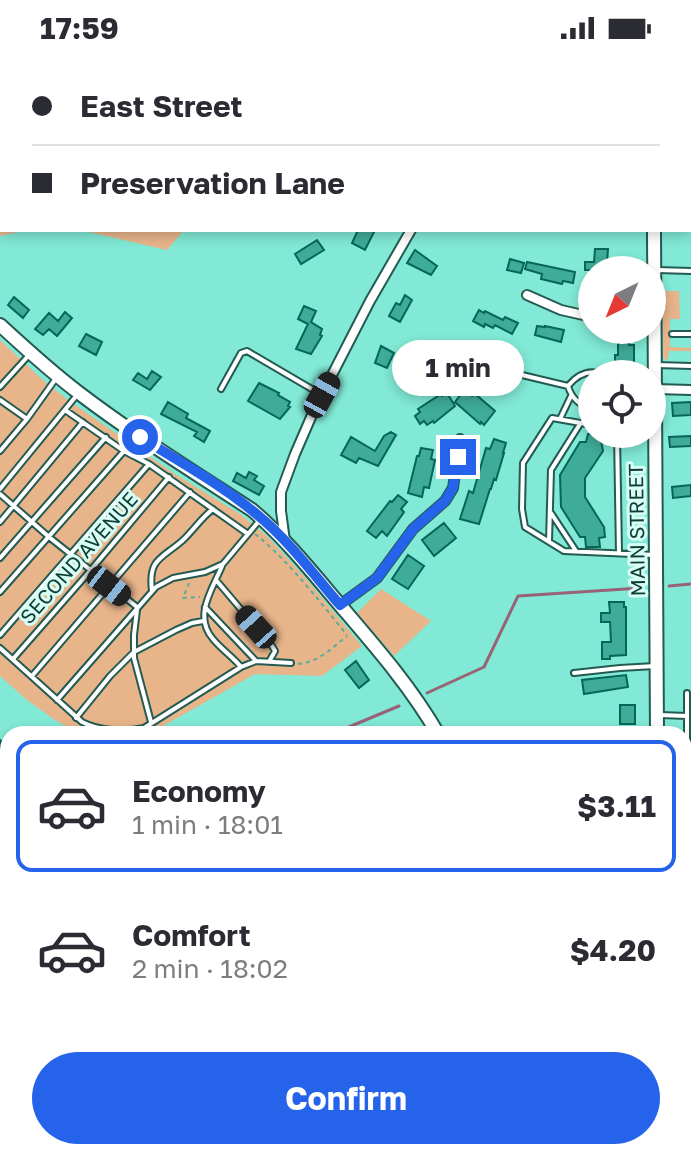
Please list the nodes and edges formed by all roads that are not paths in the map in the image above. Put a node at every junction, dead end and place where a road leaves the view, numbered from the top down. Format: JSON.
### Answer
{"nodes":[{"id":1,"x":410,"y":232,"type":"edge"},
{"id":2,"x":654,"y":232,"type":"edge"},
{"id":3,"x":655,"y":256,"type":"edge"},
{"id":4,"x":666,"y":270,"type":"edge"},
{"id":5,"x":691,"y":271,"type":"edge"},
{"id":6,"x":527,"y":295,"type":"dead end"},
{"id":7,"x":578,"y":314,"type":"edge"},
{"id":8,"x":3,"y":333,"type":"edge"},
{"id":9,"x":672,"y":334,"type":"dead end"},
{"id":10,"x":691,"y":334,"type":"edge"},
{"id":11,"x":30,"y":353,"type":"junction"},
{"id":12,"x":666,"y":365,"type":"edge"},
{"id":13,"x":691,"y":366,"type":"edge"},
{"id":14,"x":522,"y":375,"type":"dead end"},
{"id":15,"x":578,"y":375,"type":"edge"},
{"id":16,"x":57,"y":376,"type":"junction"},
{"id":17,"x":568,"y":386,"type":"junction"},
{"id":18,"x":0,"y":387,"type":"edge"},
{"id":19,"x":221,"y":389,"type":"dead end"},
{"id":20,"x":666,"y":389,"type":"edge"},
{"id":21,"x":691,"y":390,"type":"edge"},
{"id":22,"x":79,"y":393,"type":"junction"},
{"id":23,"x":322,"y":395,"type":"junction"},
{"id":24,"x":571,"y":395,"type":"junction"},
{"id":25,"x":0,"y":400,"type":"edge"},
{"id":26,"x":578,"y":401,"type":"edge"},
{"id":27,"x":65,"y":410,"type":"junction"},
{"id":28,"x":27,"y":419,"type":"junction"},
{"id":29,"x":560,"y":419,"type":"junction"},
{"id":30,"x":83,"y":422,"type":"junction"},
{"id":31,"x":578,"y":423,"type":"edge"},
{"id":32,"x":578,"y":426,"type":"edge"},
{"id":33,"x":106,"y":437,"type":"junction"},
{"id":34,"x":460,"y":439,"type":"dead end"},
{"id":35,"x":617,"y":448,"type":"edge"},
{"id":36,"x":652,"y":448,"type":"edge"},
{"id":37,"x":0,"y":451,"type":"edge"},
{"id":38,"x":124,"y":451,"type":"junction"},
{"id":39,"x":149,"y":464,"type":"junction"},
{"id":40,"x":169,"y":477,"type":"junction"},
{"id":41,"x":0,"y":492,"type":"edge"},
{"id":42,"x":190,"y":492,"type":"junction"},
{"id":43,"x":14,"y":506,"type":"junction"},
{"id":44,"x":213,"y":509,"type":"junction"},
{"id":45,"x":549,"y":511,"type":"junction"},
{"id":46,"x":261,"y":518,"type":"junction"},
{"id":47,"x":0,"y":522,"type":"edge"},
{"id":48,"x":32,"y":522,"type":"junction"},
{"id":49,"x":250,"y":532,"type":"junction"},
{"id":50,"x":49,"y":537,"type":"junction"},
{"id":51,"x":285,"y":541,"type":"junction"},
{"id":52,"x":549,"y":541,"type":"junction"},
{"id":53,"x":576,"y":551,"type":"junction"},
{"id":54,"x":619,"y":553,"type":"junction"},
{"id":55,"x":71,"y":554,"type":"junction"},
{"id":56,"x":657,"y":555,"type":"junction"},
{"id":57,"x":0,"y":558,"type":"edge"},
{"id":58,"x":223,"y":564,"type":"junction"},
{"id":59,"x":90,"y":571,"type":"junction"},
{"id":60,"x":216,"y":580,"type":"junction"},
{"id":61,"x":109,"y":586,"type":"junction"},
{"id":62,"x":152,"y":591,"type":"junction"},
{"id":63,"x":0,"y":592,"type":"edge"},
{"id":64,"x":340,"y":605,"type":"junction"},
{"id":65,"x":137,"y":607,"type":"junction"},
{"id":66,"x":205,"y":607,"type":"junction"},
{"id":67,"x":203,"y":621,"type":"junction"},
{"id":68,"x":0,"y":635,"type":"edge"},
{"id":69,"x":0,"y":648,"type":"edge"},
{"id":70,"x":134,"y":652,"type":"junction"},
{"id":71,"x":13,"y":659,"type":"junction"},
{"id":72,"x":256,"y":661,"type":"junction"},
{"id":73,"x":268,"y":662,"type":"junction"},
{"id":74,"x":291,"y":663,"type":"road end"},
{"id":75,"x":658,"y":666,"type":"junction"},
{"id":76,"x":241,"y":667,"type":"junction"},
{"id":77,"x":574,"y":673,"type":"dead end"},
{"id":78,"x":32,"y":676,"type":"junction"},
{"id":79,"x":687,"y":693,"type":"dead end"},
{"id":80,"x":57,"y":700,"type":"junction"},
{"id":81,"x":657,"y":715,"type":"junction"},
{"id":82,"x":687,"y":716,"type":"junction"},
{"id":83,"x":76,"y":718,"type":"junction"},
{"id":84,"x":151,"y":723,"type":"junction"},
{"id":85,"x":90,"y":726,"type":"edge"},
{"id":86,"x":147,"y":726,"type":"edge"},
{"id":87,"x":433,"y":726,"type":"edge"},
{"id":88,"x":657,"y":726,"type":"edge"},
{"id":89,"x":687,"y":726,"type":"edge"}],
"edges":[{"from":1,"to":23,"type":"street"},
{"from":2,"to":3,"type":"main road","name":"MAIN STREET"},
{"from":4,"to":5,"type":"lane"},
{"from":6,"to":7,"type":"street"},
{"from":8,"to":11,"type":"main road"},
{"from":9,"to":10,"type":"lane"},
{"from":11,"to":16,"type":"main road"},
{"from":11,"to":18,"type":"lane"},
{"from":12,"to":13,"type":"lane"},
{"from":14,"to":17,"type":"lane"},
{"from":15,"to":17,"type":"lane"},
{"from":16,"to":22,"type":"main road"},
{"from":16,"to":28,"type":"lane"},
{"from":17,"to":24,"type":"lane"},
{"from":19,"to":23,"type":"lane"},
{"from":20,"to":21,"type":"street"},
{"from":22,"to":27,"type":"lane"},
{"from":22,"to":46,"type":"main road"},
{"from":23,"to":51,"type":"street"},
{"from":24,"to":26,"type":"lane"},
{"from":24,"to":29,"type":"lane"},
{"from":25,"to":28,"type":"lane"},
{"from":27,"to":30,"type":"lane"},
{"from":27,"to":41,"type":"lane"},
{"from":28,"to":37,"type":"lane"},
{"from":29,"to":31,"type":"lane"},
{"from":29,"to":52,"type":"lane"},
{"from":30,"to":33,"type":"lane"},
{"from":30,"to":43,"type":"lane"},
{"from":32,"to":45,"type":"lane"},
{"from":33,"to":38,"type":"lane"},
{"from":33,"to":48,"type":"lane"},
{"from":34,"to":64,"type":"street"},
{"from":35,"to":54,"type":"lane"},
{"from":36,"to":56,"type":"main road","name":"MAIN STREET"},
{"from":38,"to":39,"type":"lane"},
{"from":38,"to":50,"type":"lane"},
{"from":39,"to":40,"type":"lane"},
{"from":39,"to":55,"type":"lane"},
{"from":40,"to":42,"type":"lane"},
{"from":40,"to":59,"type":"lane","name":"SECOND AVENUE"},
{"from":41,"to":43,"type":"lane"},
{"from":42,"to":44,"type":"lane"},
{"from":42,"to":61,"type":"lane"},
{"from":43,"to":47,"type":"lane"},
{"from":43,"to":48,"type":"lane"},
{"from":44,"to":49,"type":"lane"},
{"from":44,"to":62,"type":"lane"},
{"from":45,"to":52,"type":"lane"},
{"from":45,"to":53,"type":"lane"},
{"from":46,"to":49,"type":"lane"},
{"from":46,"to":51,"type":"main road"},
{"from":48,"to":50,"type":"lane"},
{"from":48,"to":57,"type":"lane"},
{"from":49,"to":58,"type":"lane"},
{"from":50,"to":55,"type":"lane"},
{"from":50,"to":63,"type":"lane"},
{"from":51,"to":64,"type":"main road"},
{"from":52,"to":53,"type":"lane"},
{"from":53,"to":54,"type":"lane"},
{"from":54,"to":56,"type":"lane"},
{"from":55,"to":59,"type":"lane"},
{"from":55,"to":68,"type":"lane"},
{"from":56,"to":75,"type":"main road","name":"MAIN STREET"},
{"from":58,"to":60,"type":"lane"},
{"from":58,"to":62,"type":"lane"},
{"from":59,"to":61,"type":"lane"},
{"from":59,"to":71,"type":"lane","name":"SECOND AVENUE"},
{"from":60,"to":66,"type":"lane"},
{"from":60,"to":73,"type":"lane"},
{"from":61,"to":65,"type":"lane"},
{"from":61,"to":78,"type":"lane"},
{"from":62,"to":65,"type":"lane"},
{"from":64,"to":87,"type":"main road"},
{"from":65,"to":70,"type":"lane"},
{"from":65,"to":80,"type":"lane"},
{"from":66,"to":67,"type":"lane"},
{"from":66,"to":72,"type":"lane"},
{"from":67,"to":70,"type":"lane"},
{"from":67,"to":76,"type":"lane"},
{"from":69,"to":71,"type":"lane"},
{"from":70,"to":83,"type":"lane"},
{"from":70,"to":84,"type":"lane"},
{"from":71,"to":78,"type":"lane"},
{"from":72,"to":73,"type":"lane"},
{"from":72,"to":76,"type":"lane"},
{"from":73,"to":74,"type":"lane"},
{"from":75,"to":77,"type":"lane"},
{"from":75,"to":81,"type":"main road","name":"MAIN STREET"},
{"from":76,"to":84,"type":"lane"},
{"from":78,"to":80,"type":"lane"},
{"from":79,"to":82,"type":"lane"},
{"from":80,"to":83,"type":"lane"},
{"from":81,"to":82,"type":"lane"},
{"from":81,"to":88,"type":"main road","name":"MAIN STREET"},
{"from":82,"to":89,"type":"lane"},
{"from":83,"to":85,"type":"lane"},
{"from":84,"to":86,"type":"lane"}]}
